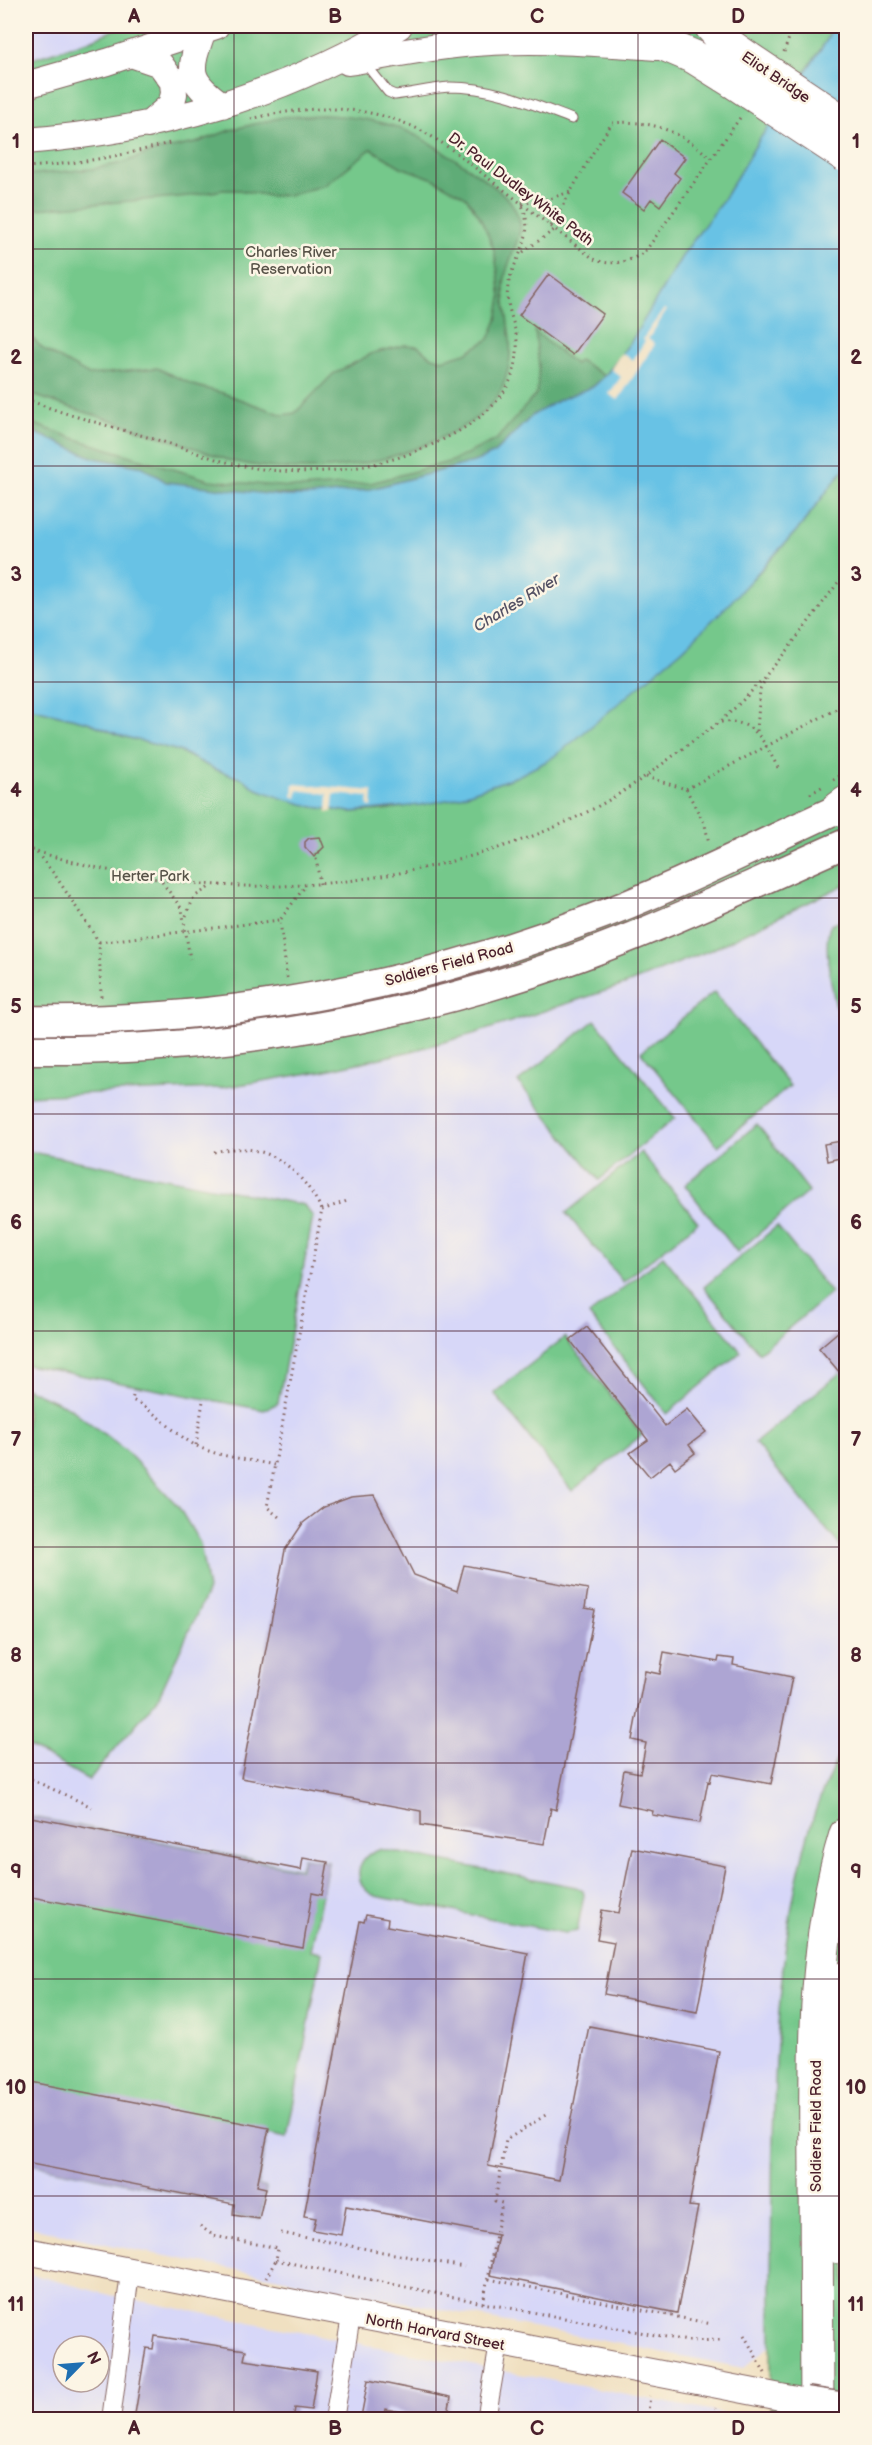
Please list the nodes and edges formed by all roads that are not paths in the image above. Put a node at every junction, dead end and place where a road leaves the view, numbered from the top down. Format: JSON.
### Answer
{"nodes":[{"id":1,"x":399,"y":26,"type":"edge"},
{"id":2,"x":621,"y":26,"type":"edge"},
{"id":3,"x":711,"y":26,"type":"edge"},
{"id":4,"x":209,"y":28,"type":"edge"},
{"id":5,"x":676,"y":49,"type":"junction"},
{"id":6,"x":131,"y":54,"type":"junction"},
{"id":7,"x":359,"y":55,"type":"junction"},
{"id":8,"x":742,"y":70,"type":"junction"},
{"id":9,"x":26,"y":85,"type":"edge"},
{"id":10,"x":222,"y":105,"type":"junction"},
{"id":11,"x":572,"y":119,"type":"dead end"},
{"id":12,"x":846,"y":124,"type":"edge"},
{"id":13,"x":148,"y":125,"type":"junction"},
{"id":14,"x":26,"y":141,"type":"edge"},
{"id":15,"x":846,"y":156,"type":"edge"},
{"id":16,"x":844,"y":805,"type":"edge"},
{"id":17,"x":846,"y":843,"type":"edge"},
{"id":18,"x":26,"y":1020,"type":"edge"},
{"id":19,"x":26,"y":1050,"type":"edge"},
{"id":20,"x":846,"y":1834,"type":"edge"},
{"id":21,"x":846,"y":1978,"type":"edge"},
{"id":22,"x":26,"y":2251,"type":"edge"},
{"id":23,"x":130,"y":2273,"type":"junction"},
{"id":24,"x":351,"y":2316,"type":"junction"},
{"id":25,"x":499,"y":2344,"type":"junction"},
{"id":26,"x":846,"y":2407,"type":"edge"},
{"id":27,"x":804,"y":2410,"type":"edge"},
{"id":28,"x":111,"y":2420,"type":"edge"},
{"id":29,"x":334,"y":2420,"type":"edge"},
{"id":30,"x":486,"y":2420,"type":"edge"},
{"id":31,"x":840,"y":2420,"type":"edge"}],
"edges":[{"from":1,"to":7,"type":"main road"},
{"from":2,"to":5,"type":"highway"},
{"from":3,"to":8,"type":"highway","name":"Eliot Bridge"},
{"from":4,"to":6,"type":"main road"},
{"from":4,"to":10,"type":"main road"},
{"from":5,"to":7,"type":"main road"},
{"from":5,"to":8,"type":"highway"},
{"from":6,"to":9,"type":"main road"},
{"from":6,"to":13,"type":"main road"},
{"from":7,"to":10,"type":"main road"},
{"from":7,"to":11,"type":"lane"},
{"from":8,"to":12,"type":"highway","name":"Eliot Bridge","bridge":true},
{"from":8,"to":15,"type":"highway","name":"Eliot Bridge","bridge":true},
{"from":10,"to":13,"type":"main road"},
{"from":13,"to":14,"type":"main road"},
{"from":16,"to":18,"type":"main road","name":"Soldiers Field Road"},
{"from":17,"to":19,"type":"main road","name":"Soldiers Field Road"},
{"from":20,"to":27,"type":"highway","name":"Soldiers Field Road"},
{"from":21,"to":31,"type":"highway","name":"Soldiers Field Road"},
{"from":22,"to":23,"type":"main road","name":"North Harvard Street"},
{"from":23,"to":24,"type":"main road","name":"North Harvard Street"},
{"from":23,"to":28,"type":"street"},
{"from":24,"to":25,"type":"main road","name":"North Harvard Street"},
{"from":24,"to":29,"type":"street"},
{"from":25,"to":27,"type":"main road","name":"North Harvard Street"},
{"from":25,"to":30,"type":"street"},
{"from":26,"to":27,"type":"main road","name":"North Harvard Street","bridge":true}]}
